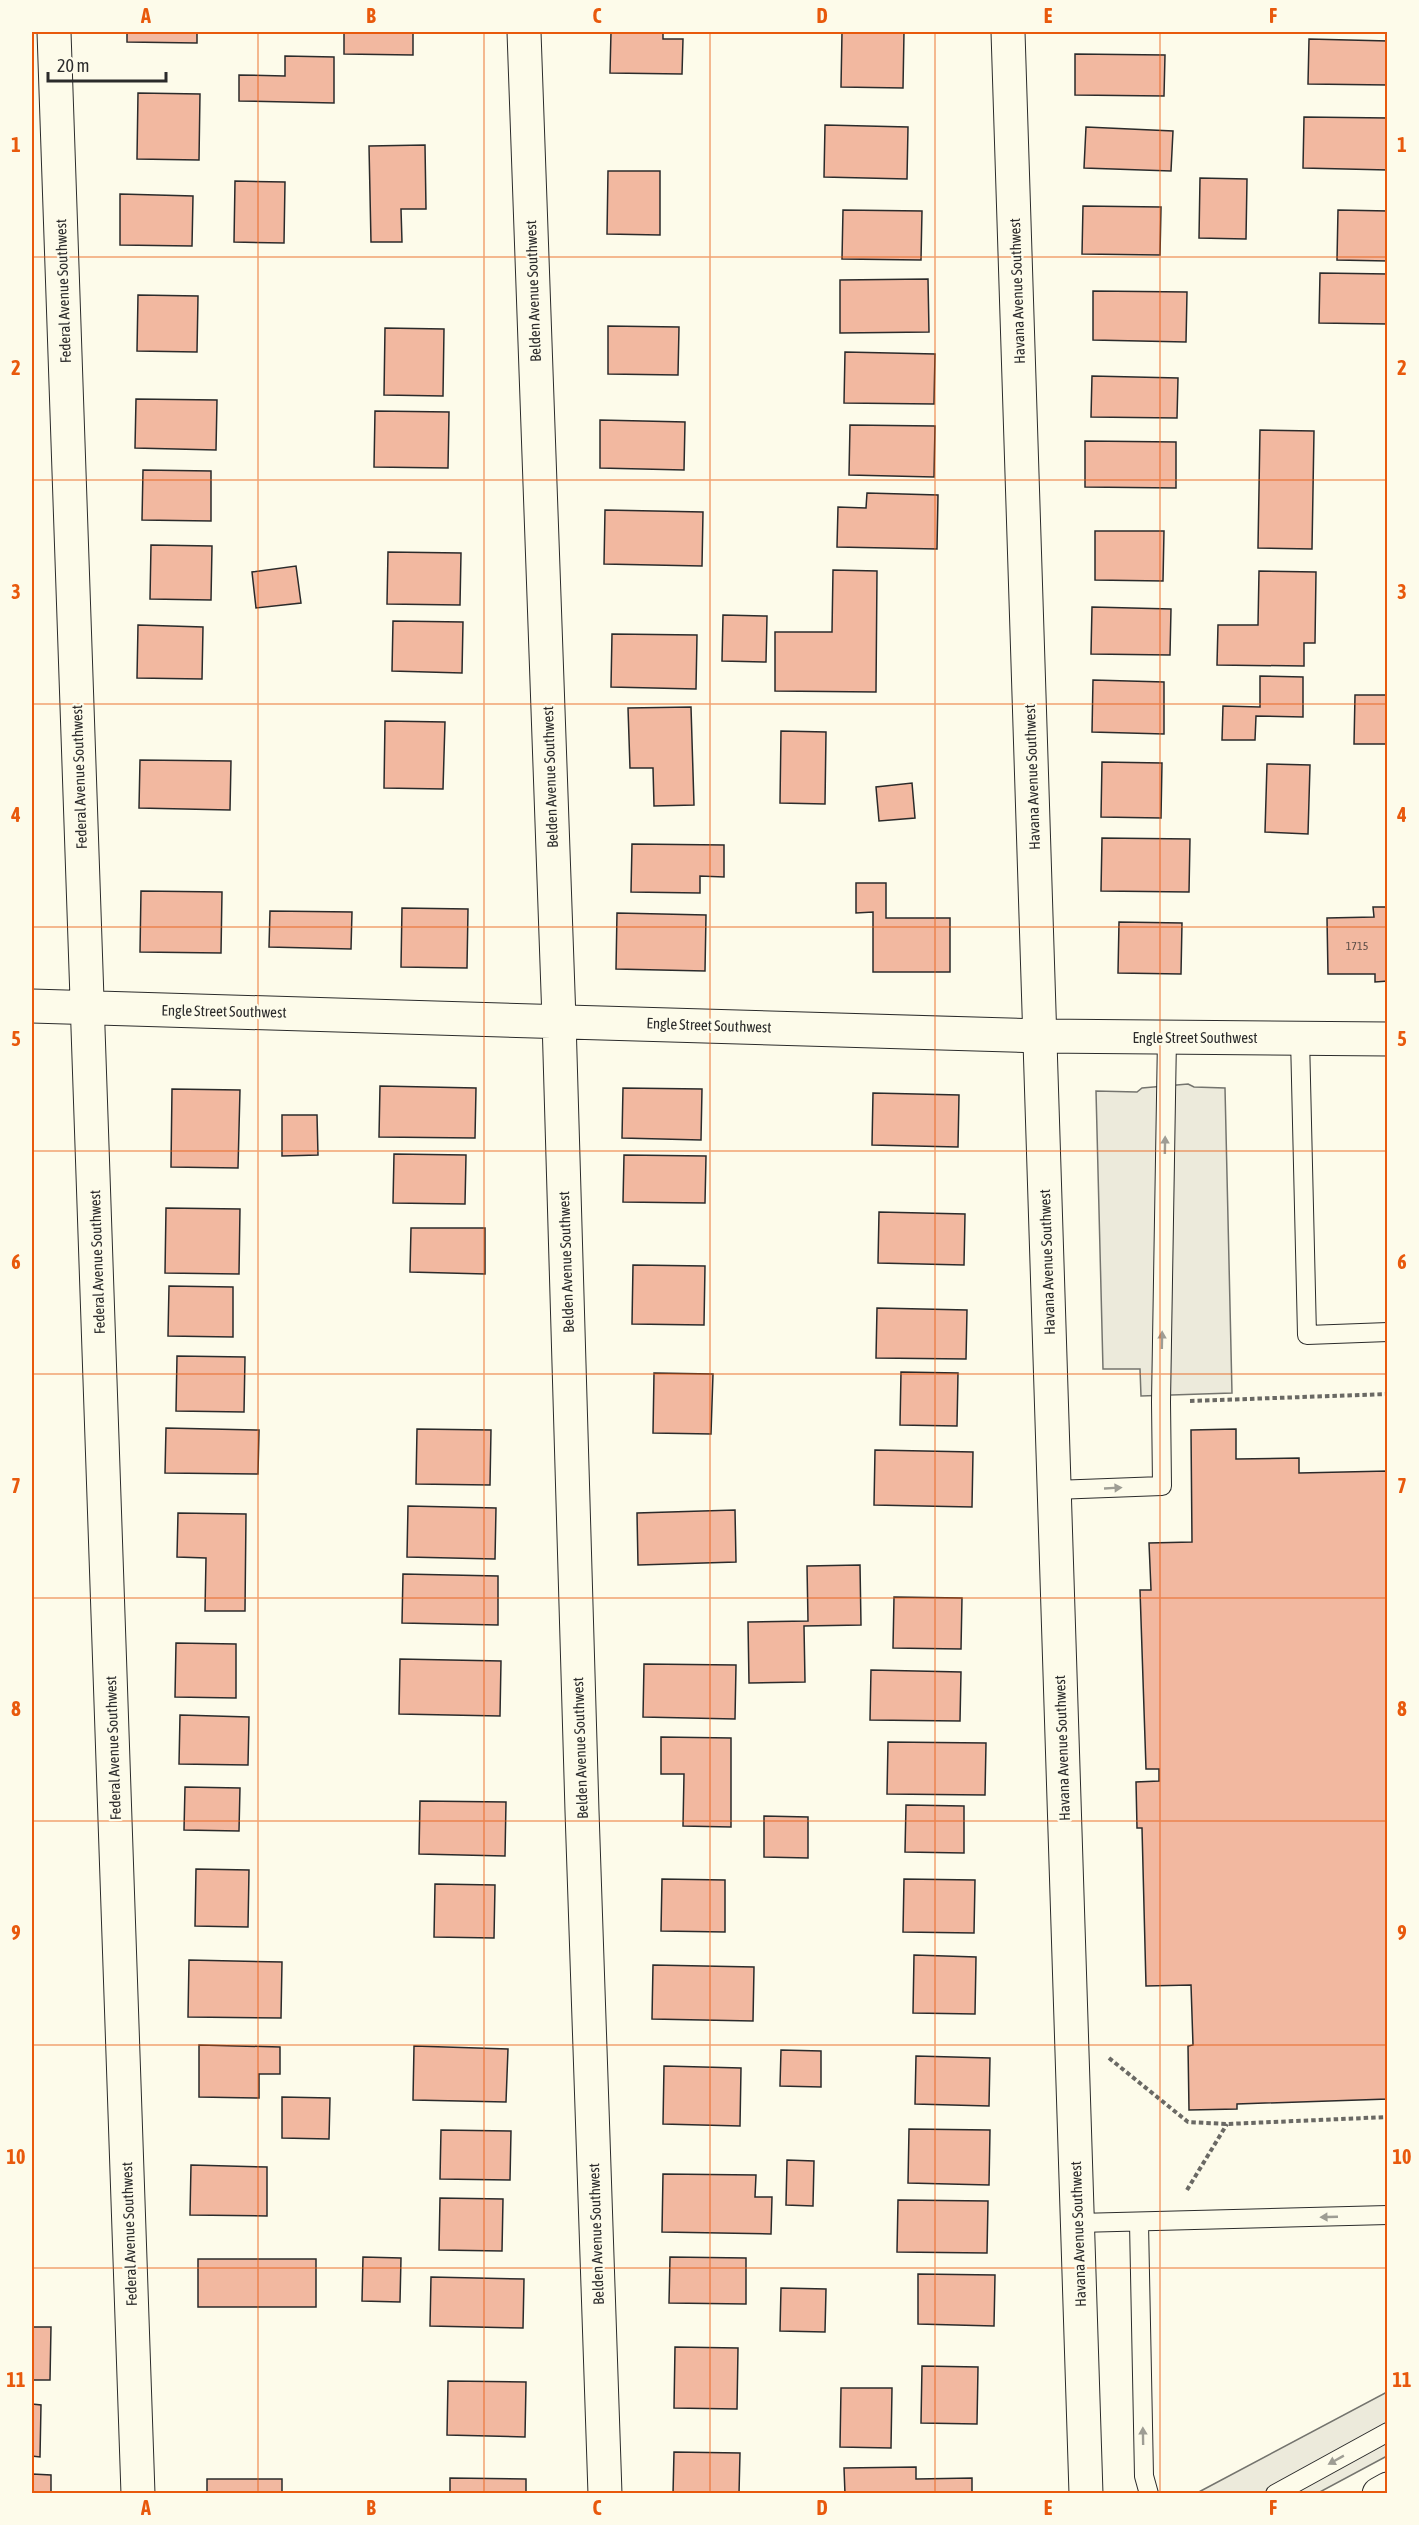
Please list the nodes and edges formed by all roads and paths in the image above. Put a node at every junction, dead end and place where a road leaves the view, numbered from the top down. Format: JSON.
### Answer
{"nodes":[{"id":1,"x":54,"y":32,"type":"edge"},
{"id":2,"x":524,"y":32,"type":"edge"},
{"id":3,"x":1008,"y":32,"type":"edge"},
{"id":4,"x":32,"y":1006,"type":"edge"},
{"id":5,"x":88,"y":1007,"type":"junction"},
{"id":6,"x":559,"y":1020,"type":"junction"},
{"id":7,"x":1040,"y":1036,"type":"junction"},
{"id":8,"x":1167,"y":1037,"type":"junction"},
{"id":9,"x":1300,"y":1038,"type":"junction"},
{"id":10,"x":1388,"y":1039,"type":"edge"},
{"id":11,"x":1388,"y":1332,"type":"edge"},
{"id":12,"x":1388,"y":1394,"type":"edge"},
{"id":13,"x":1161,"y":1402,"type":"junction"},
{"id":14,"x":1054,"y":1490,"type":"junction"},
{"id":15,"x":1107,"y":2056,"type":"dead end"},
{"id":16,"x":1388,"y":2117,"type":"edge"},
{"id":17,"x":1227,"y":2124,"type":"junction"},
{"id":18,"x":1388,"y":2215,"type":"edge"},
{"id":19,"x":1078,"y":2223,"type":"junction"},
{"id":20,"x":1139,"y":2223,"type":"junction"},
{"id":21,"x":1160,"y":2223,"type":"junction"},
{"id":22,"x":1388,"y":2432,"type":"edge"},
{"id":23,"x":1388,"y":2489,"type":"edge"},
{"id":24,"x":138,"y":2493,"type":"edge"},
{"id":25,"x":605,"y":2493,"type":"edge"},
{"id":26,"x":1086,"y":2493,"type":"edge"},
{"id":27,"x":1149,"y":2493,"type":"edge"},
{"id":28,"x":1275,"y":2493,"type":"edge"},
{"id":29,"x":1379,"y":2493,"type":"edge"}],
"edges":[{"from":1,"to":5,"type":"street","name":"Federal Avenue Southwest"},
{"from":2,"to":6,"type":"street","name":"Belden Avenue Southwest"},
{"from":3,"to":7,"type":"street","name":"Havana Avenue Southwest"},
{"from":4,"to":5,"type":"street","name":"Engle Street Southwest"},
{"from":5,"to":6,"type":"street","name":"Engle Street Southwest"},
{"from":5,"to":24,"type":"street","name":"Federal Avenue Southwest"},
{"from":6,"to":7,"type":"street","name":"Engle Street Southwest"},
{"from":6,"to":25,"type":"street","name":"Belden Avenue Southwest"},
{"from":7,"to":8,"type":"street","name":"Engle Street Southwest"},
{"from":7,"to":14,"type":"street","name":"Havana Avenue Southwest"},
{"from":8,"to":9,"type":"street","name":"Engle Street Southwest"},
{"from":13,"to":8,"type":"lane","one_way":true},
{"from":9,"to":10,"type":"street","name":"Engle Street Southwest"},
{"from":9,"to":11,"type":"lane"},
{"from":12,"to":13,"type":"path"},
{"from":14,"to":13,"type":"lane","one_way":true},
{"from":14,"to":19,"type":"street","name":"Havana Avenue Southwest"},
{"from":15,"to":17,"type":"path"},
{"from":16,"to":17,"type":"path"},
{"from":17,"to":21,"type":"path"},
{"from":18,"to":21,"type":"lane","one_way":true},
{"from":19,"to":20,"type":"lane"},
{"from":19,"to":26,"type":"street","name":"Havana Avenue Southwest"},
{"from":20,"to":21,"type":"lane"},
{"from":27,"to":20,"type":"lane","one_way":true},
{"from":22,"to":28,"type":"lane","one_way":true},
{"from":23,"to":29,"type":"street"}]}
